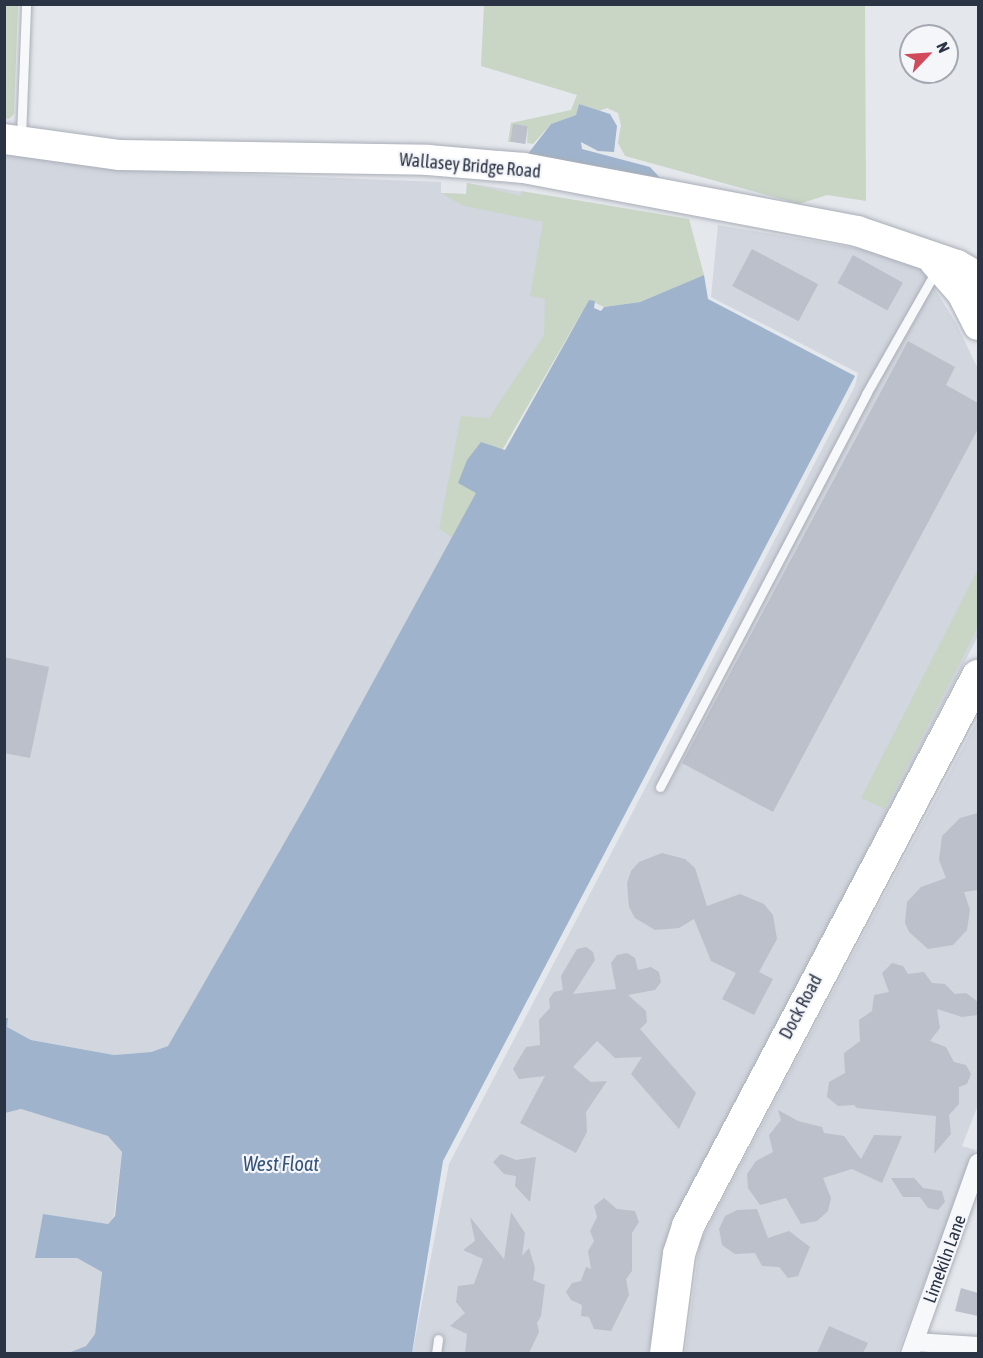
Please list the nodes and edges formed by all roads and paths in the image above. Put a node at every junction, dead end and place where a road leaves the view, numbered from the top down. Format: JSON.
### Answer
{"nodes":[{"id":1,"x":26,"y":4,"type":"edge"},
{"id":2,"x":13,"y":140,"type":"edge"},
{"id":3,"x":933,"y":261,"type":"junction"},
{"id":4,"x":978,"y":277,"type":"edge"},
{"id":5,"x":978,"y":326,"type":"edge"},
{"id":6,"x":978,"y":676,"type":"edge"},
{"id":7,"x":660,"y":787,"type":"dead end"},
{"id":8,"x":978,"y":1163,"type":"edge"},
{"id":9,"x":438,"y":1339,"type":"dead end"},
{"id":10,"x":978,"y":1346,"type":"edge"},
{"id":11,"x":912,"y":1348,"type":"edge"},
{"id":12,"x":436,"y":1353,"type":"edge"},
{"id":13,"x":666,"y":1353,"type":"edge"}],
"edges":[{"from":1,"to":2,"type":"lane"},
{"from":2,"to":3,"type":"main road","name":"Wallasey Bridge Road"},
{"from":3,"to":4,"type":"main road","name":"Wallasey Bridge Road"},
{"from":3,"to":5,"type":"main road"},
{"from":3,"to":7,"type":"lane"},
{"from":6,"to":13,"type":"highway","name":"Dock Road"},
{"from":8,"to":11,"type":"street","name":"Limekiln Lane"},
{"from":9,"to":12,"type":"lane"},
{"from":10,"to":11,"type":"street"}]}
